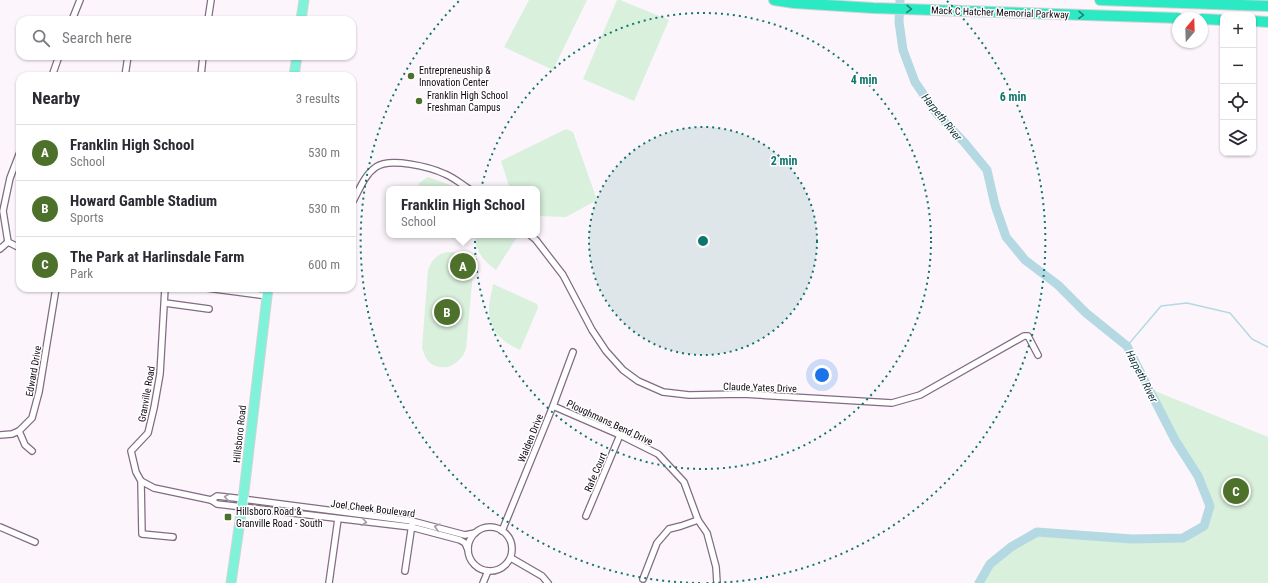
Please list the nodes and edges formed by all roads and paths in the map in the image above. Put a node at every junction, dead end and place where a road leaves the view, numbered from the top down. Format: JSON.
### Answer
{"nodes":[{"id":1,"x":80,"y":0,"type":"edge"},
{"id":2,"x":211,"y":0,"type":"edge"},
{"id":3,"x":304,"y":0,"type":"edge"},
{"id":4,"x":774,"y":0,"type":"edge"},
{"id":5,"x":1100,"y":0,"type":"edge"},
{"id":6,"x":1268,"y":6,"type":"edge"},
{"id":7,"x":74,"y":16,"type":"edge"},
{"id":8,"x":209,"y":16,"type":"edge"},
{"id":9,"x":302,"y":16,"type":"edge"},
{"id":10,"x":1172,"y":18,"type":"edge"},
{"id":11,"x":1208,"y":19,"type":"edge"},
{"id":12,"x":1220,"y":20,"type":"edge"},
{"id":13,"x":1256,"y":21,"type":"edge"},
{"id":14,"x":1268,"y":22,"type":"edge"},
{"id":15,"x":58,"y":60,"type":"edge"},
{"id":16,"x":127,"y":60,"type":"edge"},
{"id":17,"x":203,"y":60,"type":"edge"},
{"id":18,"x":296,"y":60,"type":"edge"},
{"id":19,"x":53,"y":72,"type":"edge"},
{"id":20,"x":126,"y":72,"type":"edge"},
{"id":21,"x":201,"y":72,"type":"edge"},
{"id":22,"x":295,"y":72,"type":"edge"},
{"id":23,"x":16,"y":162,"type":"edge"},
{"id":24,"x":464,"y":186,"type":"edge"},
{"id":25,"x":356,"y":196,"type":"edge"},
{"id":26,"x":534,"y":238,"type":"edge"},
{"id":27,"x":8,"y":242,"type":"junction"},
{"id":28,"x":16,"y":246,"type":"edge"},
{"id":29,"x":0,"y":249,"type":"edge"},
{"id":30,"x":55,"y":292,"type":"edge"},
{"id":31,"x":165,"y":292,"type":"edge"},
{"id":32,"x":268,"y":292,"type":"edge"},
{"id":33,"x":164,"y":303,"type":"junction"},
{"id":34,"x":209,"y":309,"type":"dead end"},
{"id":35,"x":573,"y":352,"type":"dead end"},
{"id":36,"x":1038,"y":355,"type":"dead end"},
{"id":37,"x":553,"y":406,"type":"junction"},
{"id":38,"x":19,"y":431,"type":"junction"},
{"id":39,"x":0,"y":435,"type":"edge"},
{"id":40,"x":620,"y":435,"type":"junction"},
{"id":41,"x":32,"y":451,"type":"dead end"},
{"id":42,"x":141,"y":481,"type":"junction"},
{"id":43,"x":243,"y":503,"type":"junction"},
{"id":44,"x":271,"y":503,"type":"junction"},
{"id":45,"x":271,"y":510,"type":"junction"},
{"id":46,"x":586,"y":516,"type":"dead end"},
{"id":47,"x":338,"y":519,"type":"junction"},
{"id":48,"x":698,"y":520,"type":"junction"},
{"id":49,"x":412,"y":524,"type":"junction"},
{"id":50,"x":0,"y":527,"type":"edge"},
{"id":51,"x":502,"y":530,"type":"junction"},
{"id":52,"x":475,"y":533,"type":"junction"},
{"id":53,"x":173,"y":537,"type":"dead end"},
{"id":54,"x":35,"y":542,"type":"dead end"},
{"id":55,"x":468,"y":550,"type":"junction"},
{"id":56,"x":511,"y":558,"type":"junction"},
{"id":57,"x":404,"y":571,"type":"dead end"},
{"id":58,"x":488,"y":571,"type":"junction"},
{"id":59,"x":643,"y":579,"type":"dead end"},
{"id":60,"x":231,"y":583,"type":"edge"},
{"id":61,"x":329,"y":583,"type":"edge"},
{"id":62,"x":483,"y":583,"type":"edge"},
{"id":63,"x":548,"y":583,"type":"edge"},
{"id":64,"x":717,"y":583,"type":"edge"}],
"edges":[{"from":1,"to":7,"type":"street"},
{"from":2,"to":8,"type":"street"},
{"from":3,"to":9,"type":"main road"},
{"from":4,"to":10,"type":"highway","name":"Mack C Hatcher Memorial Parkway","one_way":true},
{"from":5,"to":6,"type":"highway"},
{"from":11,"to":12,"type":"highway"},
{"from":13,"to":14,"type":"highway"},
{"from":15,"to":19,"type":"street"},
{"from":16,"to":20,"type":"street"},
{"from":17,"to":21,"type":"street"},
{"from":18,"to":22,"type":"main road"},
{"from":23,"to":27,"type":"street"},
{"from":24,"to":25,"type":"street"},
{"from":26,"to":36,"type":"street","name":"Claude Yates Drive"},
{"from":27,"to":28,"type":"street"},
{"from":27,"to":29,"type":"street"},
{"from":30,"to":38,"type":"street","name":"Edward Drive"},
{"from":31,"to":33,"type":"street","name":"Granville Road"},
{"from":32,"to":43,"type":"main road","name":"Hillsboro Road"},
{"from":33,"to":34,"type":"street"},
{"from":33,"to":42,"type":"street","name":"Granville Road"},
{"from":35,"to":37,"type":"street","name":"Walden Drive"},
{"from":37,"to":40,"type":"street","name":"Ploughmans Bend Drive"},
{"from":37,"to":51,"type":"street","name":"Walden Drive"},
{"from":38,"to":39,"type":"street"},
{"from":38,"to":41,"type":"street"},
{"from":40,"to":46,"type":"street","name":"Rafe Court"},
{"from":40,"to":48,"type":"street","name":"Ploughmans Bend Drive"},
{"from":42,"to":43,"type":"street"},
{"from":42,"to":53,"type":"street","name":"Granville Road"},
{"from":43,"to":44,"type":"street","name":"Joel Cheek Boulevard"},
{"from":43,"to":45,"type":"street","name":"Joel Cheek Boulevard"},
{"from":43,"to":60,"type":"main road","name":"Hillsboro Road"},
{"from":44,"to":45,"type":"street"},
{"from":44,"to":49,"type":"street","name":"Joel Cheek Boulevard"},
{"from":45,"to":47,"type":"street","name":"Joel Cheek Boulevard"},
{"from":47,"to":49,"type":"street","name":"Joel Cheek Boulevard","one_way":true},
{"from":47,"to":61,"type":"street"},
{"from":48,"to":59,"type":"street"},
{"from":48,"to":64,"type":"street","name":"Ploughmans Bend Drive"},
{"from":52,"to":49,"type":"street","name":"Joel Cheek Boulevard","one_way":true},
{"from":49,"to":55,"type":"street","name":"Joel Cheek Boulevard"},
{"from":49,"to":57,"type":"street"},
{"from":50,"to":54,"type":"street"},
{"from":51,"to":52,"type":"street"},
{"from":51,"to":56,"type":"street"},
{"from":52,"to":55,"type":"street"},
{"from":55,"to":58,"type":"street"},
{"from":56,"to":58,"type":"street"},
{"from":56,"to":63,"type":"street"},
{"from":58,"to":62,"type":"street"}]}
